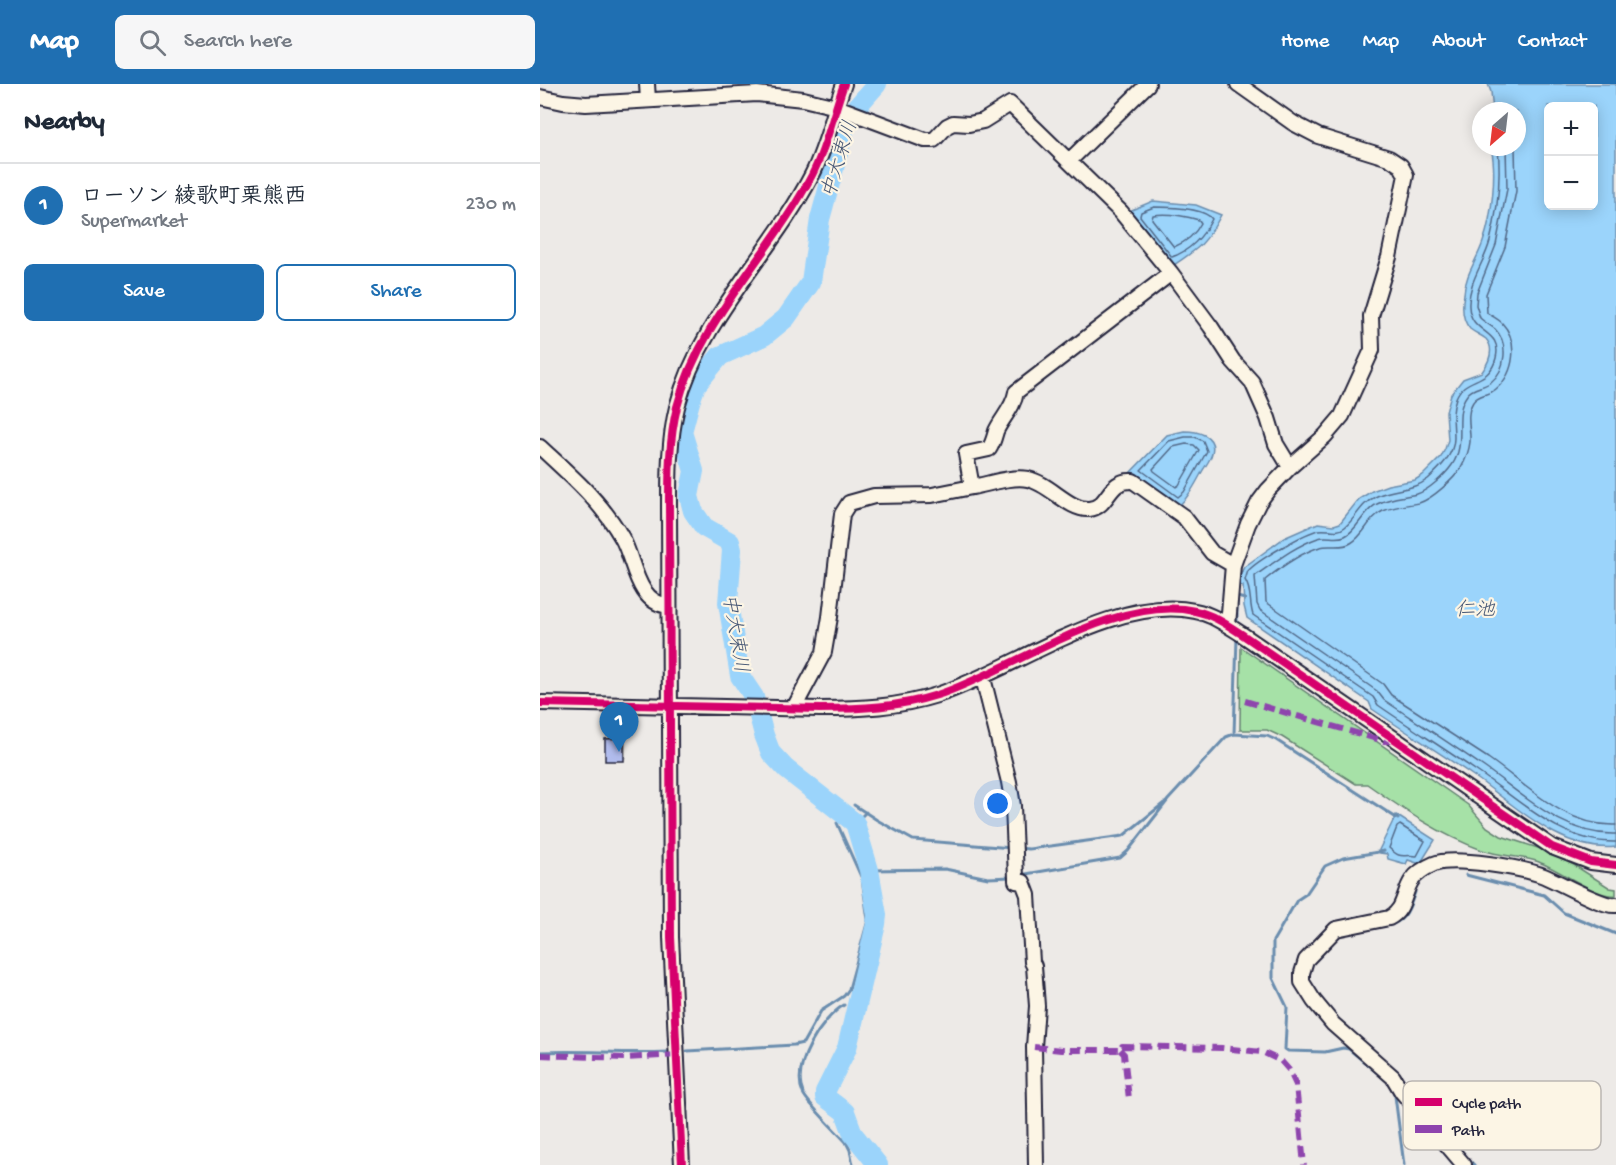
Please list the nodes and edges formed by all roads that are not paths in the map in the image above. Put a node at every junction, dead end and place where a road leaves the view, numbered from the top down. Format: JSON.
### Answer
{"nodes":[{"id":1,"x":647,"y":84,"type":"edge"},
{"id":2,"x":844,"y":84,"type":"edge"},
{"id":3,"x":1148,"y":84,"type":"edge"},
{"id":4,"x":1238,"y":84,"type":"edge"},
{"id":5,"x":540,"y":97,"type":"edge"},
{"id":6,"x":648,"y":100,"type":"junction"},
{"id":7,"x":846,"y":110,"type":"junction"},
{"id":8,"x":1069,"y":161,"type":"junction"},
{"id":9,"x":1171,"y":273,"type":"junction"},
{"id":10,"x":540,"y":447,"type":"edge"},
{"id":11,"x":1290,"y":467,"type":"junction"},
{"id":12,"x":972,"y":487,"type":"junction"},
{"id":13,"x":1233,"y":565,"type":"junction"},
{"id":14,"x":669,"y":606,"type":"junction"},
{"id":15,"x":1233,"y":629,"type":"junction"},
{"id":16,"x":983,"y":678,"type":"junction"},
{"id":17,"x":540,"y":703,"type":"edge"},
{"id":18,"x":670,"y":706,"type":"junction"},
{"id":19,"x":794,"y":708,"type":"junction"},
{"id":20,"x":1616,"y":865,"type":"edge"},
{"id":21,"x":1616,"y":905,"type":"edge"},
{"id":22,"x":1403,"y":1093,"type":"edge"},
{"id":23,"x":1451,"y":1150,"type":"edge"},
{"id":24,"x":682,"y":1165,"type":"edge"},
{"id":25,"x":1036,"y":1165,"type":"edge"},
{"id":26,"x":1464,"y":1165,"type":"edge"}],
"edges":[{"from":1,"to":6,"type":"street"},
{"from":2,"to":7,"type":"street"},
{"from":3,"to":8,"type":"street"},
{"from":4,"to":11,"type":"street"},
{"from":5,"to":6,"type":"street"},
{"from":6,"to":7,"type":"street"},
{"from":7,"to":8,"type":"street"},
{"from":7,"to":14,"type":"street"},
{"from":8,"to":9,"type":"street"},
{"from":9,"to":11,"type":"street"},
{"from":9,"to":12,"type":"street"},
{"from":10,"to":14,"type":"street"},
{"from":11,"to":13,"type":"street"},
{"from":12,"to":13,"type":"street"},
{"from":12,"to":19,"type":"street"},
{"from":13,"to":15,"type":"street"},
{"from":14,"to":18,"type":"street"},
{"from":15,"to":16,"type":"street"},
{"from":15,"to":20,"type":"street"},
{"from":16,"to":19,"type":"street"},
{"from":16,"to":25,"type":"street"},
{"from":17,"to":18,"type":"street"},
{"from":18,"to":19,"type":"street"},
{"from":18,"to":24,"type":"street"},
{"from":21,"to":22,"type":"street"},
{"from":23,"to":26,"type":"street"}]}
